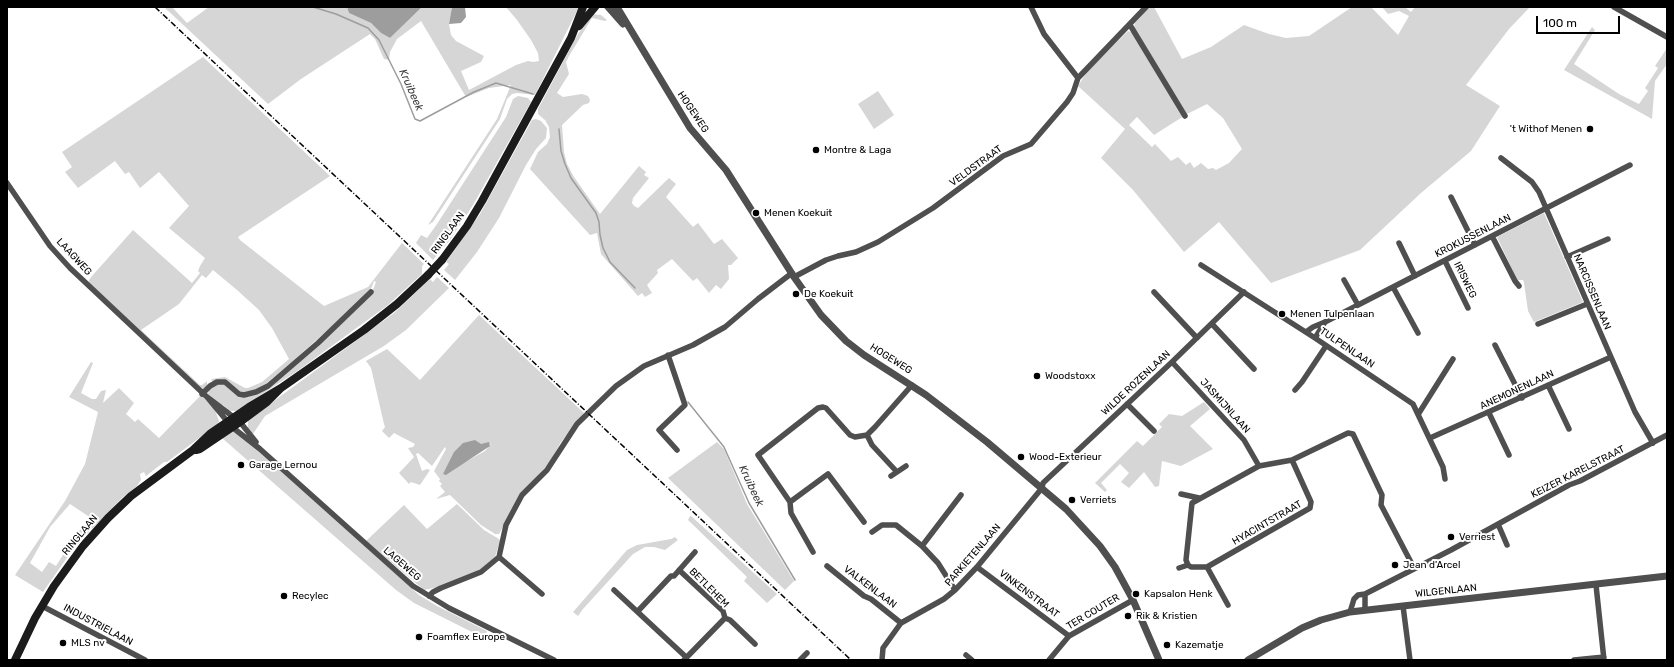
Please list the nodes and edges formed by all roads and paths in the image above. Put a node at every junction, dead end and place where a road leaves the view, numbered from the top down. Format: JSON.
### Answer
{"nodes":[{"id":1,"x":583,"y":7,"type":"edge"},
{"id":2,"x":595,"y":7,"type":"edge"},
{"id":3,"x":608,"y":7,"type":"edge"},
{"id":4,"x":617,"y":7,"type":"edge"},
{"id":5,"x":1031,"y":7,"type":"edge"},
{"id":6,"x":1146,"y":7,"type":"edge"},
{"id":7,"x":1614,"y":7,"type":"edge"},
{"id":8,"x":1130,"y":25,"type":"junction"},
{"id":9,"x":1667,"y":37,"type":"edge"},
{"id":10,"x":571,"y":38,"type":"junction"},
{"id":11,"x":640,"y":46,"type":"junction"},
{"id":12,"x":1078,"y":78,"type":"junction"},
{"id":13,"x":1185,"y":116,"type":"dead end"},
{"id":14,"x":1501,"y":158,"type":"dead end"},
{"id":15,"x":1630,"y":165,"type":"dead end"},
{"id":16,"x":7,"y":183,"type":"edge"},
{"id":17,"x":1451,"y":197,"type":"dead end"},
{"id":18,"x":1546,"y":209,"type":"junction"},
{"id":19,"x":1492,"y":236,"type":"junction"},
{"id":20,"x":1608,"y":239,"type":"dead end"},
{"id":21,"x":1399,"y":243,"type":"dead end"},
{"id":22,"x":1475,"y":245,"type":"junction"},
{"id":23,"x":1567,"y":257,"type":"junction"},
{"id":24,"x":1445,"y":261,"type":"junction"},
{"id":25,"x":1201,"y":265,"type":"dead end"},
{"id":26,"x":793,"y":275,"type":"junction"},
{"id":27,"x":1415,"y":276,"type":"junction"},
{"id":28,"x":1344,"y":280,"type":"dead end"},
{"id":29,"x":1519,"y":286,"type":"dead end"},
{"id":30,"x":1394,"y":287,"type":"junction"},
{"id":31,"x":371,"y":292,"type":"dead end"},
{"id":32,"x":1154,"y":292,"type":"dead end"},
{"id":33,"x":1244,"y":292,"type":"junction"},
{"id":34,"x":1587,"y":304,"type":"junction"},
{"id":35,"x":1358,"y":305,"type":"junction"},
{"id":36,"x":1468,"y":308,"type":"dead end"},
{"id":37,"x":1325,"y":322,"type":"junction"},
{"id":38,"x":1212,"y":324,"type":"junction"},
{"id":39,"x":1538,"y":324,"type":"dead end"},
{"id":40,"x":1306,"y":332,"type":"junction"},
{"id":41,"x":1418,"y":333,"type":"dead end"},
{"id":42,"x":139,"y":334,"type":"joint"},
{"id":43,"x":1197,"y":338,"type":"junction"},
{"id":44,"x":1315,"y":338,"type":"junction"},
{"id":45,"x":1495,"y":345,"type":"dead end"},
{"id":46,"x":1326,"y":346,"type":"junction"},
{"id":47,"x":668,"y":355,"type":"junction"},
{"id":48,"x":1611,"y":357,"type":"junction"},
{"id":49,"x":1452,"y":359,"type":"dead end"},
{"id":50,"x":1172,"y":362,"type":"junction"},
{"id":51,"x":1254,"y":369,"type":"dead end"},
{"id":52,"x":912,"y":385,"type":"junction"},
{"id":53,"x":1548,"y":385,"type":"junction"},
{"id":54,"x":1295,"y":390,"type":"dead end"},
{"id":55,"x":204,"y":396,"type":"junction"},
{"id":56,"x":1522,"y":398,"type":"junction"},
{"id":57,"x":1127,"y":404,"type":"junction"},
{"id":58,"x":1419,"y":413,"type":"junction"},
{"id":59,"x":1489,"y":413,"type":"junction"},
{"id":60,"x":233,"y":422,"type":"junction"},
{"id":61,"x":1569,"y":428,"type":"dead end"},
{"id":62,"x":1154,"y":432,"type":"dead end"},
{"id":63,"x":867,"y":435,"type":"junction"},
{"id":64,"x":1667,"y":435,"type":"edge"},
{"id":65,"x":1430,"y":438,"type":"junction"},
{"id":66,"x":1653,"y":444,"type":"junction"},
{"id":67,"x":260,"y":449,"type":"junction"},
{"id":68,"x":676,"y":450,"type":"dead end"},
{"id":69,"x":1509,"y":455,"type":"dead end"},
{"id":70,"x":1292,"y":460,"type":"junction"},
{"id":71,"x":906,"y":466,"type":"dead end"},
{"id":72,"x":1259,"y":466,"type":"junction"},
{"id":73,"x":897,"y":472,"type":"junction"},
{"id":74,"x":891,"y":476,"type":"dead end"},
{"id":75,"x":1446,"y":479,"type":"dead end"},
{"id":76,"x":1042,"y":488,"type":"junction"},
{"id":77,"x":1181,"y":494,"type":"dead end"},
{"id":78,"x":961,"y":495,"type":"dead end"},
{"id":79,"x":1198,"y":498,"type":"junction"},
{"id":80,"x":790,"y":502,"type":"junction"},
{"id":81,"x":864,"y":522,"type":"dead end"},
{"id":82,"x":1498,"y":524,"type":"junction"},
{"id":83,"x":872,"y":532,"type":"dead end"},
{"id":84,"x":1508,"y":544,"type":"dead end"},
{"id":85,"x":922,"y":546,"type":"junction"},
{"id":86,"x":696,"y":552,"type":"dead end"},
{"id":87,"x":813,"y":552,"type":"dead end"},
{"id":88,"x":499,"y":557,"type":"junction"},
{"id":89,"x":1188,"y":565,"type":"junction"},
{"id":90,"x":827,"y":566,"type":"dead end"},
{"id":91,"x":977,"y":567,"type":"junction"},
{"id":92,"x":1179,"y":568,"type":"dead end"},
{"id":93,"x":1208,"y":568,"type":"junction"},
{"id":94,"x":1414,"y":568,"type":"junction"},
{"id":95,"x":679,"y":570,"type":"junction"},
{"id":96,"x":1667,"y":577,"type":"edge"},
{"id":97,"x":1596,"y":585,"type":"junction"},
{"id":98,"x":614,"y":590,"type":"dead end"},
{"id":99,"x":955,"y":590,"type":"junction"},
{"id":100,"x":542,"y":594,"type":"dead end"},
{"id":101,"x":1365,"y":594,"type":"junction"},
{"id":102,"x":429,"y":596,"type":"junction"},
{"id":103,"x":1133,"y":600,"type":"junction"},
{"id":104,"x":1228,"y":605,"type":"dead end"},
{"id":105,"x":42,"y":606,"type":"junction"},
{"id":106,"x":1403,"y":606,"type":"junction"},
{"id":107,"x":1365,"y":610,"type":"junction"},
{"id":108,"x":638,"y":611,"type":"junction"},
{"id":109,"x":1350,"y":612,"type":"junction"},
{"id":110,"x":725,"y":618,"type":"junction"},
{"id":111,"x":901,"y":622,"type":"junction"},
{"id":112,"x":1069,"y":636,"type":"junction"},
{"id":113,"x":755,"y":644,"type":"dead end"},
{"id":114,"x":807,"y":653,"type":"dead end"},
{"id":115,"x":966,"y":655,"type":"dead end"},
{"id":116,"x":685,"y":658,"type":"edge"},
{"id":117,"x":1604,"y":658,"type":"edge"},
{"id":118,"x":15,"y":660,"type":"edge"},
{"id":119,"x":145,"y":660,"type":"edge"},
{"id":120,"x":554,"y":660,"type":"edge"},
{"id":121,"x":800,"y":660,"type":"edge"},
{"id":122,"x":882,"y":660,"type":"edge"},
{"id":123,"x":972,"y":660,"type":"edge"},
{"id":124,"x":1049,"y":660,"type":"edge"},
{"id":125,"x":1159,"y":660,"type":"edge"},
{"id":126,"x":1248,"y":660,"type":"edge"},
{"id":127,"x":1410,"y":660,"type":"edge"},
{"id":128,"x":1574,"y":660,"type":"edge"}],
"edges":[{"from":1,"to":10,"type":"main road","name":"RINGLAAN"},
{"from":2,"to":10,"type":"main road","name":"RINGLAAN"},
{"from":3,"to":11,"type":"street","name":"HOGEWEG"},
{"from":4,"to":11,"type":"street","name":"HOGEWEG"},
{"from":5,"to":12,"type":"street"},
{"from":6,"to":8,"type":"street","name":"VELDSTRAAT"},
{"from":7,"to":9,"type":"street"},
{"from":8,"to":12,"type":"street","name":"VELDSTRAAT"},
{"from":8,"to":13,"type":"street"},
{"from":10,"to":60,"type":"main road","name":"RINGLAAN","bridge":true},
{"from":11,"to":26,"type":"street","name":"HOGEWEG"},
{"from":12,"to":26,"type":"street","name":"VELDSTRAAT"},
{"from":14,"to":18,"type":"street","name":"NARCISSENLAAN"},
{"from":15,"to":18,"type":"street","name":"KROKUSSENLAAN"},
{"from":16,"to":42,"type":"street","name":"LAAGWEG"},
{"from":17,"to":22,"type":"street"},
{"from":18,"to":19,"type":"street","name":"KROKUSSENLAAN"},
{"from":18,"to":23,"type":"street","name":"NARCISSENLAAN"},
{"from":19,"to":22,"type":"street","name":"KROKUSSENLAAN"},
{"from":19,"to":29,"type":"street"},
{"from":20,"to":23,"type":"street"},
{"from":21,"to":27,"type":"street"},
{"from":22,"to":24,"type":"street","name":"KROKUSSENLAAN"},
{"from":23,"to":34,"type":"street","name":"NARCISSENLAAN"},
{"from":24,"to":27,"type":"street","name":"KROKUSSENLAAN"},
{"from":24,"to":36,"type":"street","name":"IRISWEG"},
{"from":25,"to":33,"type":"street","name":"TULPENLAAN"},
{"from":26,"to":47,"type":"street","name":"VELDSTRAAT"},
{"from":26,"to":52,"type":"street","name":"HOGEWEG"},
{"from":27,"to":30,"type":"street","name":"KROKUSSENLAAN"},
{"from":28,"to":35,"type":"street"},
{"from":30,"to":35,"type":"street","name":"KROKUSSENLAAN"},
{"from":30,"to":41,"type":"street"},
{"from":31,"to":55,"type":"street"},
{"from":32,"to":43,"type":"street"},
{"from":33,"to":38,"type":"street","name":"WILDE ROZENLAAN"},
{"from":33,"to":40,"type":"street","name":"TULPENLAAN"},
{"from":34,"to":39,"type":"street"},
{"from":34,"to":48,"type":"street","name":"NARCISSENLAAN"},
{"from":35,"to":37,"type":"street","name":"KROKUSSENLAAN"},
{"from":37,"to":40,"type":"street","name":"KROKUSSENLAAN"},
{"from":37,"to":44,"type":"street"},
{"from":38,"to":43,"type":"street","name":"WILDE ROZENLAAN"},
{"from":38,"to":51,"type":"street"},
{"from":40,"to":44,"type":"street","name":"TULPENLAAN"},
{"from":42,"to":55,"type":"street","name":"LAGEWEG"},
{"from":43,"to":50,"type":"street","name":"WILDE ROZENLAAN"},
{"from":44,"to":46,"type":"street","name":"TULPENLAAN"},
{"from":45,"to":56,"type":"street"},
{"from":46,"to":54,"type":"street"},
{"from":46,"to":58,"type":"street","name":"TULPENLAAN"},
{"from":47,"to":68,"type":"street"},
{"from":47,"to":88,"type":"street","name":"VELDSTRAAT"},
{"from":48,"to":53,"type":"street","name":"ANEMONENLAAN"},
{"from":48,"to":66,"type":"street","name":"NARCISSENLAAN"},
{"from":49,"to":58,"type":"street"},
{"from":50,"to":57,"type":"street","name":"WILDE ROZENLAAN"},
{"from":50,"to":72,"type":"street","name":"JASMIJNLAAN"},
{"from":52,"to":63,"type":"street"},
{"from":52,"to":76,"type":"street","name":"HOGEWEG"},
{"from":53,"to":56,"type":"street","name":"ANEMONENLAAN"},
{"from":53,"to":61,"type":"street"},
{"from":55,"to":60,"type":"street","name":"LAGEWEG"},
{"from":56,"to":59,"type":"street","name":"ANEMONENLAAN"},
{"from":57,"to":62,"type":"street"},
{"from":57,"to":76,"type":"street","name":"WILDE ROZENLAAN"},
{"from":58,"to":65,"type":"street","name":"TULPENLAAN"},
{"from":59,"to":65,"type":"street","name":"ANEMONENLAAN"},
{"from":59,"to":69,"type":"street"},
{"from":60,"to":67,"type":"street","name":"LAGEWEG"},
{"from":60,"to":67,"type":"street","name":"LAGEWEG"},
{"from":60,"to":105,"type":"main road","name":"RINGLAAN"},
{"from":63,"to":73,"type":"street"},
{"from":63,"to":80,"type":"street"},
{"from":64,"to":66,"type":"street","name":"KEIZER KARELSTRAAT"},
{"from":65,"to":75,"type":"street","name":"TULPENLAAN"},
{"from":66,"to":82,"type":"street","name":"KEIZER KARELSTRAAT"},
{"from":67,"to":102,"type":"street","name":"LAGEWEG"},
{"from":70,"to":72,"type":"street"},
{"from":70,"to":93,"type":"street","name":"HYACINTSTRAAT"},
{"from":70,"to":94,"type":"street"},
{"from":71,"to":73,"type":"street"},
{"from":72,"to":79,"type":"street"},
{"from":73,"to":74,"type":"street"},
{"from":76,"to":91,"type":"street","name":"PARKIETENLAAN"},
{"from":76,"to":103,"type":"street","name":"HOGEWEG"},
{"from":77,"to":79,"type":"street"},
{"from":78,"to":85,"type":"street"},
{"from":79,"to":89,"type":"street"},
{"from":80,"to":81,"type":"street"},
{"from":80,"to":87,"type":"street"},
{"from":82,"to":84,"type":"street"},
{"from":82,"to":94,"type":"street","name":"KEIZER KARELSTRAAT"},
{"from":83,"to":85,"type":"street"},
{"from":85,"to":99,"type":"street"},
{"from":86,"to":95,"type":"street","name":"BETLEHEM"},
{"from":88,"to":100,"type":"street"},
{"from":88,"to":102,"type":"street"},
{"from":89,"to":92,"type":"street"},
{"from":89,"to":93,"type":"street"},
{"from":90,"to":111,"type":"street","name":"VALKENLAAN"},
{"from":91,"to":99,"type":"street","name":"PARKIETENLAAN"},
{"from":91,"to":112,"type":"street","name":"VINKENSTRAAT"},
{"from":93,"to":104,"type":"street"},
{"from":94,"to":101,"type":"street","name":"KEIZER KARELSTRAAT"},
{"from":95,"to":108,"type":"street","name":"BETLEHEM"},
{"from":95,"to":110,"type":"street","name":"BETLEHEM"},
{"from":96,"to":97,"type":"street","name":"WILGENLAAN"},
{"from":97,"to":106,"type":"street","name":"WILGENLAAN"},
{"from":97,"to":117,"type":"street"},
{"from":98,"to":108,"type":"street","name":"BETLEHEM"},
{"from":99,"to":111,"type":"street","name":"PARKIETENLAAN"},
{"from":101,"to":107,"type":"street"},
{"from":101,"to":109,"type":"street","name":"KEIZER KARELSTRAAT"},
{"from":102,"to":120,"type":"street","name":"LAGEWEG"},
{"from":103,"to":112,"type":"street","name":"TER COUTER"},
{"from":103,"to":125,"type":"street","name":"HOGEWEG"},
{"from":105,"to":118,"type":"main road","name":"RINGLAAN"},
{"from":105,"to":119,"type":"street","name":"INDUSTRIELAAN"},
{"from":106,"to":107,"type":"street","name":"WILGENLAAN"},
{"from":106,"to":127,"type":"street"},
{"from":107,"to":109,"type":"street","name":"WILGENLAAN"},
{"from":108,"to":116,"type":"street","name":"BETLEHEM"},
{"from":109,"to":126,"type":"street","name":"WILGENLAAN"},
{"from":110,"to":113,"type":"street","name":"BETLEHEM"},
{"from":110,"to":116,"type":"street","name":"BETLEHEM"},
{"from":111,"to":122,"type":"street","name":"PARKIETENLAAN"},
{"from":112,"to":124,"type":"street","name":"TER COUTER"},
{"from":114,"to":121,"type":"street"},
{"from":115,"to":123,"type":"street"},
{"from":117,"to":128,"type":"street"}]}
